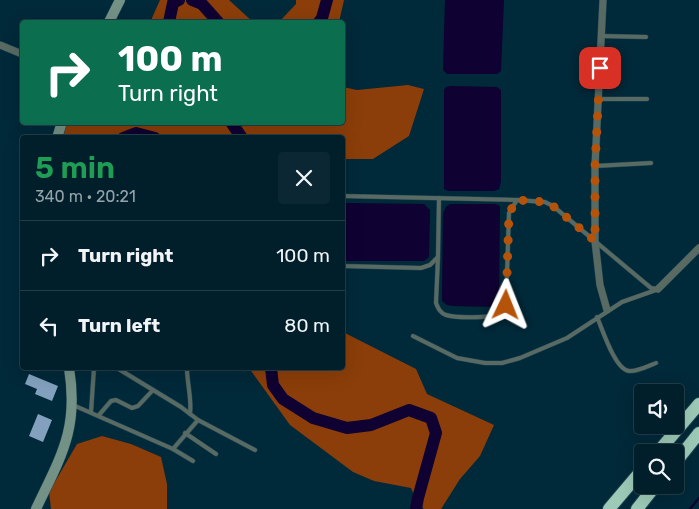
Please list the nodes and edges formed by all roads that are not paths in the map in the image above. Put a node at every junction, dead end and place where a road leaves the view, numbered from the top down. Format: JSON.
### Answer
{"nodes":[{"id":1,"x":120,"y":0,"type":"edge"},
{"id":2,"x":603,"y":0,"type":"edge"},
{"id":3,"x":110,"y":20,"type":"edge"},
{"id":4,"x":601,"y":36,"type":"junction"},
{"id":5,"x":646,"y":37,"type":"dead end"},
{"id":6,"x":0,"y":45,"type":"edge"},
{"id":7,"x":20,"y":53,"type":"edge"},
{"id":8,"x":598,"y":99,"type":"junction"},
{"id":9,"x":647,"y":99,"type":"dead end"},
{"id":10,"x":652,"y":163,"type":"dead end"},
{"id":11,"x":595,"y":166,"type":"junction"},
{"id":12,"x":345,"y":196,"type":"edge"},
{"id":13,"x":439,"y":198,"type":"junction"},
{"id":14,"x":517,"y":200,"type":"junction"},
{"id":15,"x":595,"y":241,"type":"junction"},
{"id":16,"x":699,"y":248,"type":"edge"},
{"id":17,"x":438,"y":257,"type":"junction"},
{"id":18,"x":345,"y":266,"type":"edge"},
{"id":19,"x":658,"y":290,"type":"junction"},
{"id":20,"x":608,"y":310,"type":"junction"},
{"id":21,"x":597,"y":317,"type":"junction"},
{"id":22,"x":413,"y":336,"type":"dead end"},
{"id":23,"x":656,"y":363,"type":"dead end"},
{"id":24,"x":70,"y":370,"type":"edge"},
{"id":25,"x":94,"y":370,"type":"edge"},
{"id":26,"x":120,"y":370,"type":"edge"},
{"id":27,"x":187,"y":370,"type":"edge"},
{"id":28,"x":153,"y":390,"type":"junction"},
{"id":29,"x":699,"y":404,"type":"edge"},
{"id":30,"x":72,"y":405,"type":"junction"},
{"id":31,"x":91,"y":412,"type":"junction"},
{"id":32,"x":190,"y":414,"type":"junction"},
{"id":33,"x":99,"y":415,"type":"junction"},
{"id":34,"x":198,"y":420,"type":"junction"},
{"id":35,"x":185,"y":433,"type":"junction"},
{"id":36,"x":699,"y":434,"type":"edge"},
{"id":37,"x":665,"y":444,"type":"edge"},
{"id":38,"x":173,"y":449,"type":"junction"},
{"id":39,"x":255,"y":450,"type":"dead end"},
{"id":40,"x":684,"y":452,"type":"edge"},
{"id":41,"x":216,"y":454,"type":"dead end"},
{"id":42,"x":193,"y":461,"type":"dead end"},
{"id":43,"x":634,"y":479,"type":"edge"},
{"id":44,"x":649,"y":494,"type":"edge"},
{"id":45,"x":36,"y":509,"type":"edge"},
{"id":46,"x":609,"y":509,"type":"edge"},
{"id":47,"x":637,"y":509,"type":"edge"}],
"edges":[{"from":1,"to":3,"type":"main road"},
{"from":2,"to":4,"type":"street"},
{"from":4,"to":5,"type":"lane"},
{"from":4,"to":8,"type":"street"},
{"from":6,"to":7,"type":"street"},
{"from":8,"to":9,"type":"lane"},
{"from":8,"to":11,"type":"street"},
{"from":10,"to":11,"type":"lane"},
{"from":11,"to":15,"type":"street"},
{"from":12,"to":13,"type":"lane"},
{"from":13,"to":14,"type":"lane"},
{"from":13,"to":17,"type":"lane"},
{"from":14,"to":15,"type":"lane"},
{"from":14,"to":17,"type":"lane"},
{"from":15,"to":19,"type":"lane"},
{"from":15,"to":20,"type":"street"},
{"from":16,"to":19,"type":"street"},
{"from":17,"to":18,"type":"lane"},
{"from":19,"to":20,"type":"lane"},
{"from":20,"to":21,"type":"lane"},
{"from":21,"to":22,"type":"lane"},
{"from":21,"to":23,"type":"lane"},
{"from":24,"to":30,"type":"main road"},
{"from":25,"to":31,"type":"lane"},
{"from":26,"to":28,"type":"lane"},
{"from":27,"to":32,"type":"lane"},
{"from":28,"to":32,"type":"lane"},
{"from":28,"to":33,"type":"lane"},
{"from":29,"to":37,"type":"highway"},
{"from":30,"to":31,"type":"lane"},
{"from":30,"to":45,"type":"main road"},
{"from":31,"to":33,"type":"lane"},
{"from":32,"to":34,"type":"lane"},
{"from":33,"to":38,"type":"lane"},
{"from":34,"to":35,"type":"lane"},
{"from":34,"to":39,"type":"lane"},
{"from":35,"to":38,"type":"lane"},
{"from":35,"to":41,"type":"lane"},
{"from":36,"to":40,"type":"highway"},
{"from":38,"to":42,"type":"lane"},
{"from":43,"to":46,"type":"highway"},
{"from":44,"to":47,"type":"highway"}]}
